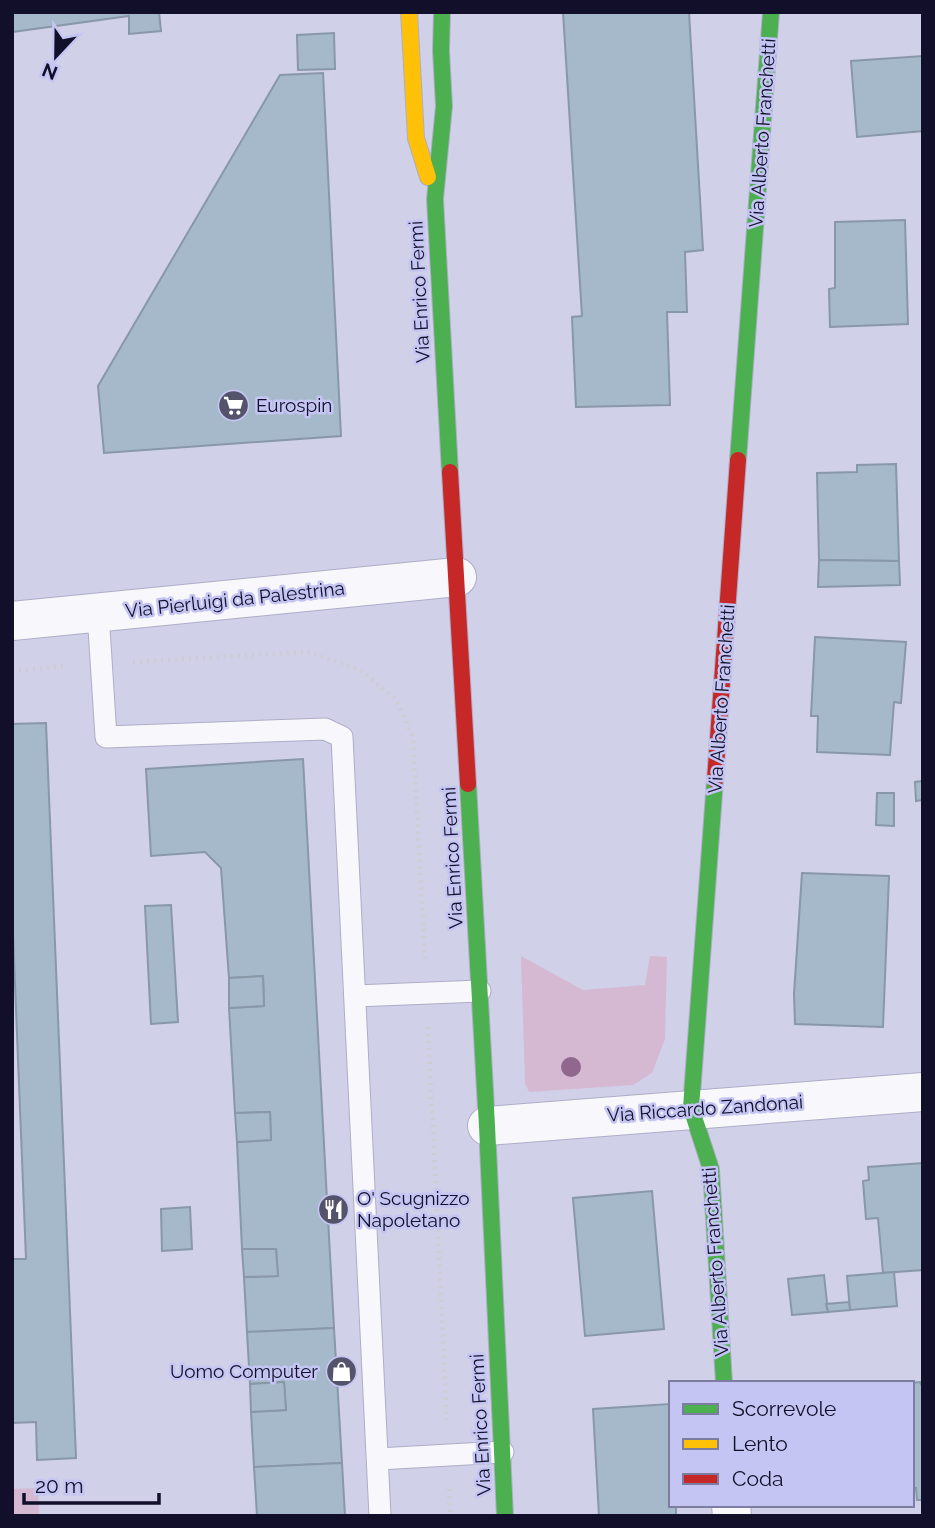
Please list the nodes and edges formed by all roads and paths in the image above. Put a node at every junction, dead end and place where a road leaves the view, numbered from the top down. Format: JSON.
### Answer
{"nodes":[{"id":1,"x":409,"y":12,"type":"edge"},
{"id":2,"x":442,"y":12,"type":"edge"},
{"id":3,"x":771,"y":12,"type":"edge"},
{"id":4,"x":435,"y":199,"type":"junction"},
{"id":5,"x":457,"y":577,"type":"junction"},
{"id":6,"x":98,"y":613,"type":"junction"},
{"id":7,"x":12,"y":621,"type":"edge"},
{"id":8,"x":480,"y":991,"type":"junction"},
{"id":9,"x":355,"y":996,"type":"junction"},
{"id":10,"x":923,"y":1092,"type":"edge"},
{"id":11,"x":691,"y":1108,"type":"junction"},
{"id":12,"x":487,"y":1126,"type":"junction"},
{"id":13,"x":724,"y":1381,"type":"edge"},
{"id":14,"x":503,"y":1452,"type":"junction"},
{"id":15,"x":378,"y":1459,"type":"junction"},
{"id":16,"x":380,"y":1516,"type":"edge"},
{"id":17,"x":505,"y":1516,"type":"edge"}],
"edges":[{"from":1,"to":4,"type":"street","name":"Via Enrico Fermi"},
{"from":2,"to":4,"type":"street","name":"Via Enrico Fermi"},
{"from":3,"to":11,"type":"street","name":"Via Alberto Franchetti"},
{"from":4,"to":5,"type":"street","name":"Via Enrico Fermi"},
{"from":5,"to":6,"type":"street","name":"Via Pierluigi da Palestrina"},
{"from":5,"to":8,"type":"street","name":"Via Enrico Fermi"},
{"from":6,"to":7,"type":"street","name":"Via Pierluigi da Palestrina"},
{"from":6,"to":9,"type":"lane"},
{"from":8,"to":9,"type":"lane"},
{"from":8,"to":12,"type":"street","name":"Via Enrico Fermi"},
{"from":9,"to":15,"type":"lane"},
{"from":10,"to":11,"type":"street","name":"Via Riccardo Zandonai"},
{"from":11,"to":12,"type":"street","name":"Via Riccardo Zandonai"},
{"from":11,"to":13,"type":"street","name":"Via Alberto Franchetti"},
{"from":12,"to":14,"type":"street","name":"Via Enrico Fermi"},
{"from":14,"to":15,"type":"lane"},
{"from":14,"to":17,"type":"street","name":"Via Enrico Fermi"},
{"from":15,"to":16,"type":"lane"}]}
